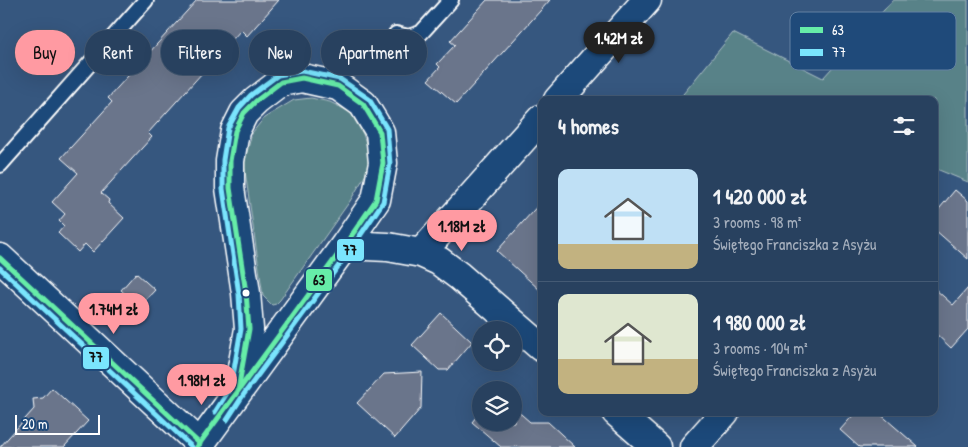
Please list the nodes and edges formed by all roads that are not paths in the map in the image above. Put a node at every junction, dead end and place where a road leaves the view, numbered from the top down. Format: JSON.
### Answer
{"nodes":[{"id":1,"x":146,"y":0,"type":"edge"},
{"id":2,"x":451,"y":0,"type":"edge"},
{"id":3,"x":647,"y":0,"type":"edge"},
{"id":4,"x":424,"y":30,"type":"edge"},
{"id":5,"x":562,"y":96,"type":"edge"},
{"id":6,"x":538,"y":121,"type":"edge"},
{"id":7,"x":0,"y":165,"type":"edge"},
{"id":8,"x":345,"y":245,"type":"junction"},
{"id":9,"x":421,"y":253,"type":"junction"},
{"id":10,"x":0,"y":258,"type":"edge"},
{"id":11,"x":538,"y":344,"type":"edge"},
{"id":12,"x":238,"y":390,"type":"junction"},
{"id":13,"x":621,"y":416,"type":"edge"},
{"id":14,"x":721,"y":416,"type":"edge"},
{"id":15,"x":200,"y":446,"type":"edge"},
{"id":16,"x":656,"y":447,"type":"edge"},
{"id":17,"x":694,"y":447,"type":"edge"}],
"edges":[{"from":1,"to":7,"type":"lane"},
{"from":2,"to":4,"type":"lane"},
{"from":3,"to":5,"type":"street"},
{"from":6,"to":9,"type":"street"},
{"from":8,"to":9,"type":"street"},
{"from":8,"to":12,"type":"street"},
{"from":8,"to":12,"type":"street"},
{"from":9,"to":11,"type":"street"},
{"from":10,"to":15,"type":"street"},
{"from":12,"to":15,"type":"street"},
{"from":13,"to":16,"type":"street"},
{"from":14,"to":17,"type":"street"}]}
